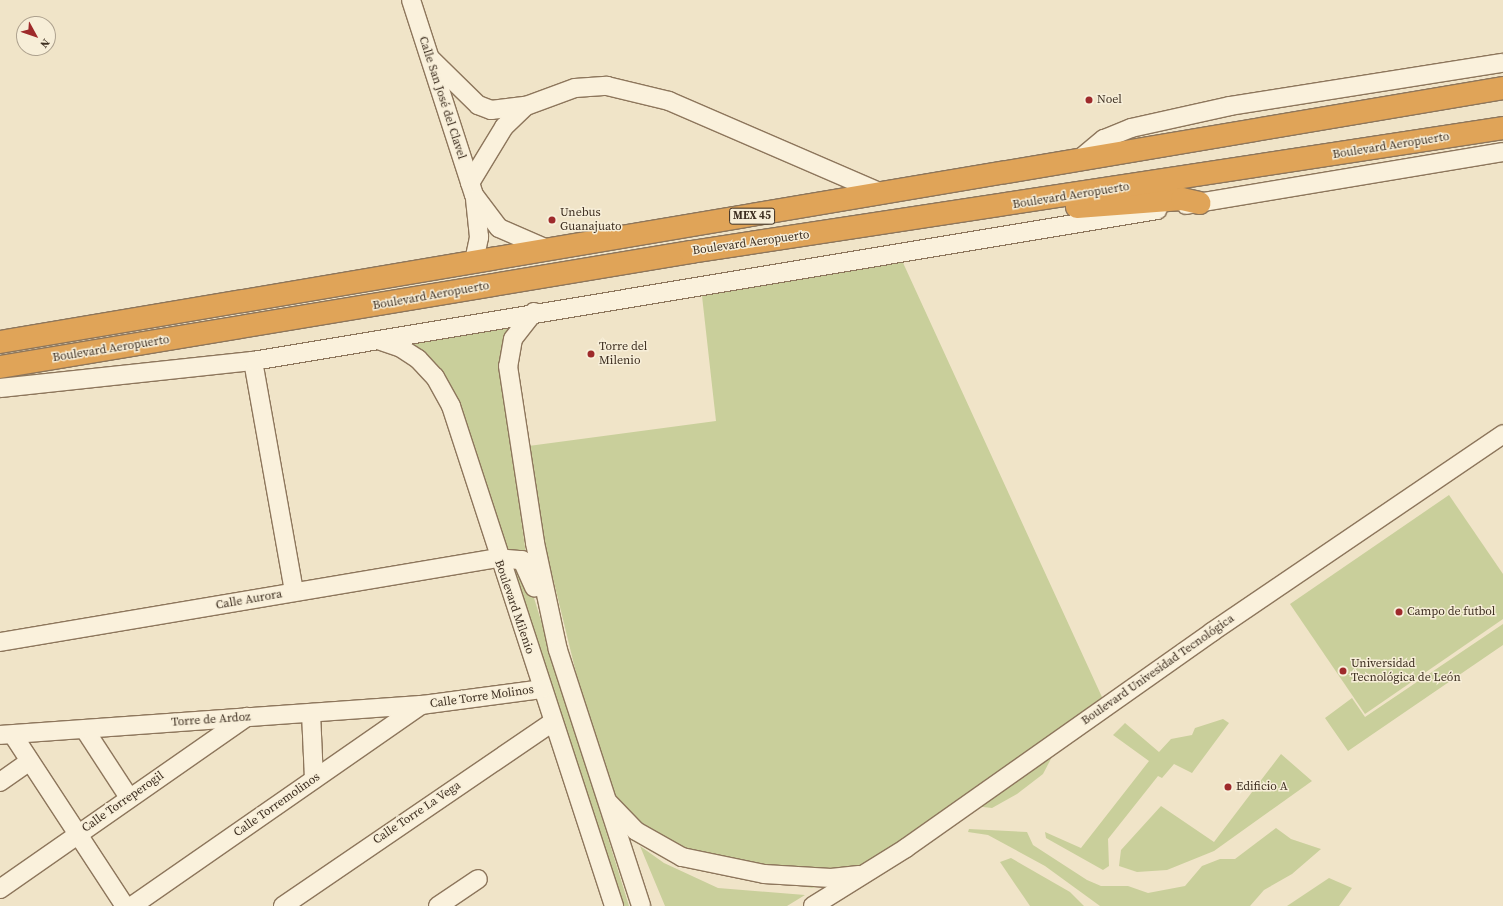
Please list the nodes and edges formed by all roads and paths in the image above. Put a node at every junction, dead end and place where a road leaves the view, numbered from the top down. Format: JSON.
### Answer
{"nodes":[{"id":1,"x":411,"y":0,"type":"edge"},
{"id":2,"x":427,"y":56,"type":"junction"},
{"id":3,"x":1503,"y":63,"type":"edge"},
{"id":4,"x":1503,"y":88,"type":"edge"},
{"id":5,"x":526,"y":106,"type":"junction"},
{"id":6,"x":1503,"y":128,"type":"edge"},
{"id":7,"x":1503,"y":152,"type":"edge"},
{"id":8,"x":1081,"y":158,"type":"junction"},
{"id":9,"x":472,"y":189,"type":"junction"},
{"id":10,"x":884,"y":194,"type":"junction"},
{"id":11,"x":1200,"y":203,"type":"junction"},
{"id":12,"x":1003,"y":207,"type":"junction"},
{"id":13,"x":546,"y":249,"type":"junction"},
{"id":14,"x":474,"y":261,"type":"junction"},
{"id":15,"x":534,"y":312,"type":"junction"},
{"id":16,"x":375,"y":339,"type":"junction"},
{"id":17,"x":0,"y":342,"type":"edge"},
{"id":18,"x":253,"y":361,"type":"junction"},
{"id":19,"x":0,"y":367,"type":"edge"},
{"id":20,"x":0,"y":388,"type":"edge"},
{"id":21,"x":1503,"y":434,"type":"edge"},
{"id":22,"x":498,"y":558,"type":"junction"},
{"id":23,"x":294,"y":591,"type":"junction"},
{"id":24,"x":546,"y":606,"type":"junction"},
{"id":25,"x":0,"y":642,"type":"edge"},
{"id":26,"x":542,"y":689,"type":"junction"},
{"id":27,"x":422,"y":705,"type":"junction"},
{"id":28,"x":310,"y":713,"type":"junction"},
{"id":29,"x":248,"y":717,"type":"junction"},
{"id":30,"x":553,"y":722,"type":"junction"},
{"id":31,"x":85,"y":730,"type":"junction"},
{"id":32,"x":6,"y":735,"type":"edge"},
{"id":33,"x":29,"y":762,"type":"junction"},
{"id":34,"x":314,"y":779,"type":"junction"},
{"id":35,"x":0,"y":782,"type":"edge"},
{"id":36,"x":128,"y":796,"type":"junction"},
{"id":37,"x":604,"y":797,"type":"junction"},
{"id":38,"x":77,"y":834,"type":"junction"},
{"id":39,"x":864,"y":875,"type":"junction"},
{"id":40,"x":478,"y":879,"type":"dead end"},
{"id":41,"x":0,"y":889,"type":"edge"},
{"id":42,"x":125,"y":906,"type":"edge"},
{"id":43,"x":132,"y":906,"type":"edge"},
{"id":44,"x":283,"y":906,"type":"edge"},
{"id":45,"x":438,"y":906,"type":"edge"},
{"id":46,"x":614,"y":906,"type":"edge"},
{"id":47,"x":641,"y":906,"type":"edge"},
{"id":48,"x":813,"y":906,"type":"edge"}],
"edges":[{"from":1,"to":2,"type":"street","name":"Calle San José del Clavel"},
{"from":2,"to":5,"type":"street"},
{"from":2,"to":9,"type":"street","name":"Calle San José del Clavel"},
{"from":3,"to":8,"type":"street","name":"Boulevard Aeropuerto"},
{"from":4,"to":8,"type":"highway","name":"Boulevard Aeropuerto","number":"MEX 45"},
{"from":5,"to":9,"type":"street"},
{"from":5,"to":10,"type":"street"},
{"from":6,"to":12,"type":"highway","name":"Boulevard Aeropuerto","number":"MEX 45"},
{"from":7,"to":11,"type":"street","name":"Boulevard Aeropuerto"},
{"from":8,"to":10,"type":"highway","name":"Boulevard Aeropuerto","number":"MEX 45"},
{"from":9,"to":13,"type":"street","name":"Calle San José del Clavel"},
{"from":9,"to":14,"type":"street","name":"Calle San José del Clavel"},
{"from":10,"to":13,"type":"highway","name":"Boulevard Aeropuerto","number":"MEX 45"},
{"from":11,"to":12,"type":"highway"},
{"from":11,"to":15,"type":"street","name":"Boulevard Aeropuerto"},
{"from":12,"to":19,"type":"highway","name":"Boulevard Aeropuerto","number":"MEX 45"},
{"from":13,"to":14,"type":"highway","name":"Boulevard Aeropuerto","number":"MEX 45"},
{"from":14,"to":17,"type":"highway","name":"Boulevard Aeropuerto","number":"MEX 45"},
{"from":15,"to":16,"type":"street","name":"Boulevard Aeropuerto"},
{"from":15,"to":24,"type":"street"},
{"from":16,"to":18,"type":"street","name":"Boulevard Aeropuerto"},
{"from":16,"to":22,"type":"street","name":"Boulevard Milenio"},
{"from":18,"to":20,"type":"street","name":"Boulevard Aeropuerto"},
{"from":18,"to":23,"type":"street"},
{"from":21,"to":39,"type":"street","name":"Boulevard Univesidad Tecnológica"},
{"from":22,"to":23,"type":"street","name":"Calle Aurora"},
{"from":22,"to":24,"type":"street","name":"Calle Aurora"},
{"from":22,"to":26,"type":"street","name":"Boulevard Milenio"},
{"from":23,"to":25,"type":"street","name":"Calle Aurora"},
{"from":24,"to":37,"type":"street"},
{"from":26,"to":27,"type":"street","name":"Calle Torre Molinos"},
{"from":26,"to":30,"type":"street","name":"Boulevard Milenio"},
{"from":27,"to":28,"type":"street","name":"Torre de Ardoz"},
{"from":27,"to":34,"type":"street","name":"Calle Torremolinos"},
{"from":28,"to":29,"type":"street","name":"Torre de Ardoz"},
{"from":28,"to":34,"type":"street"},
{"from":29,"to":31,"type":"street","name":"Torre de Ardoz"},
{"from":29,"to":36,"type":"street","name":"Calle Torreperogil"},
{"from":30,"to":44,"type":"street","name":"Calle Torre La Vega"},
{"from":30,"to":46,"type":"street","name":"Boulevard Milenio"},
{"from":31,"to":32,"type":"street","name":"Torre de Ardoz"},
{"from":31,"to":36,"type":"street"},
{"from":32,"to":33,"type":"street"},
{"from":33,"to":35,"type":"street"},
{"from":33,"to":38,"type":"street"},
{"from":34,"to":43,"type":"street","name":"Calle Torremolinos"},
{"from":36,"to":38,"type":"street","name":"Calle Torreperogil"},
{"from":37,"to":39,"type":"street"},
{"from":37,"to":47,"type":"street"},
{"from":38,"to":41,"type":"street","name":"Calle Torreperogil"},
{"from":38,"to":42,"type":"street"},
{"from":39,"to":48,"type":"street","name":"Boulevard Univesidad Tecnológica"},
{"from":40,"to":45,"type":"street"}]}
